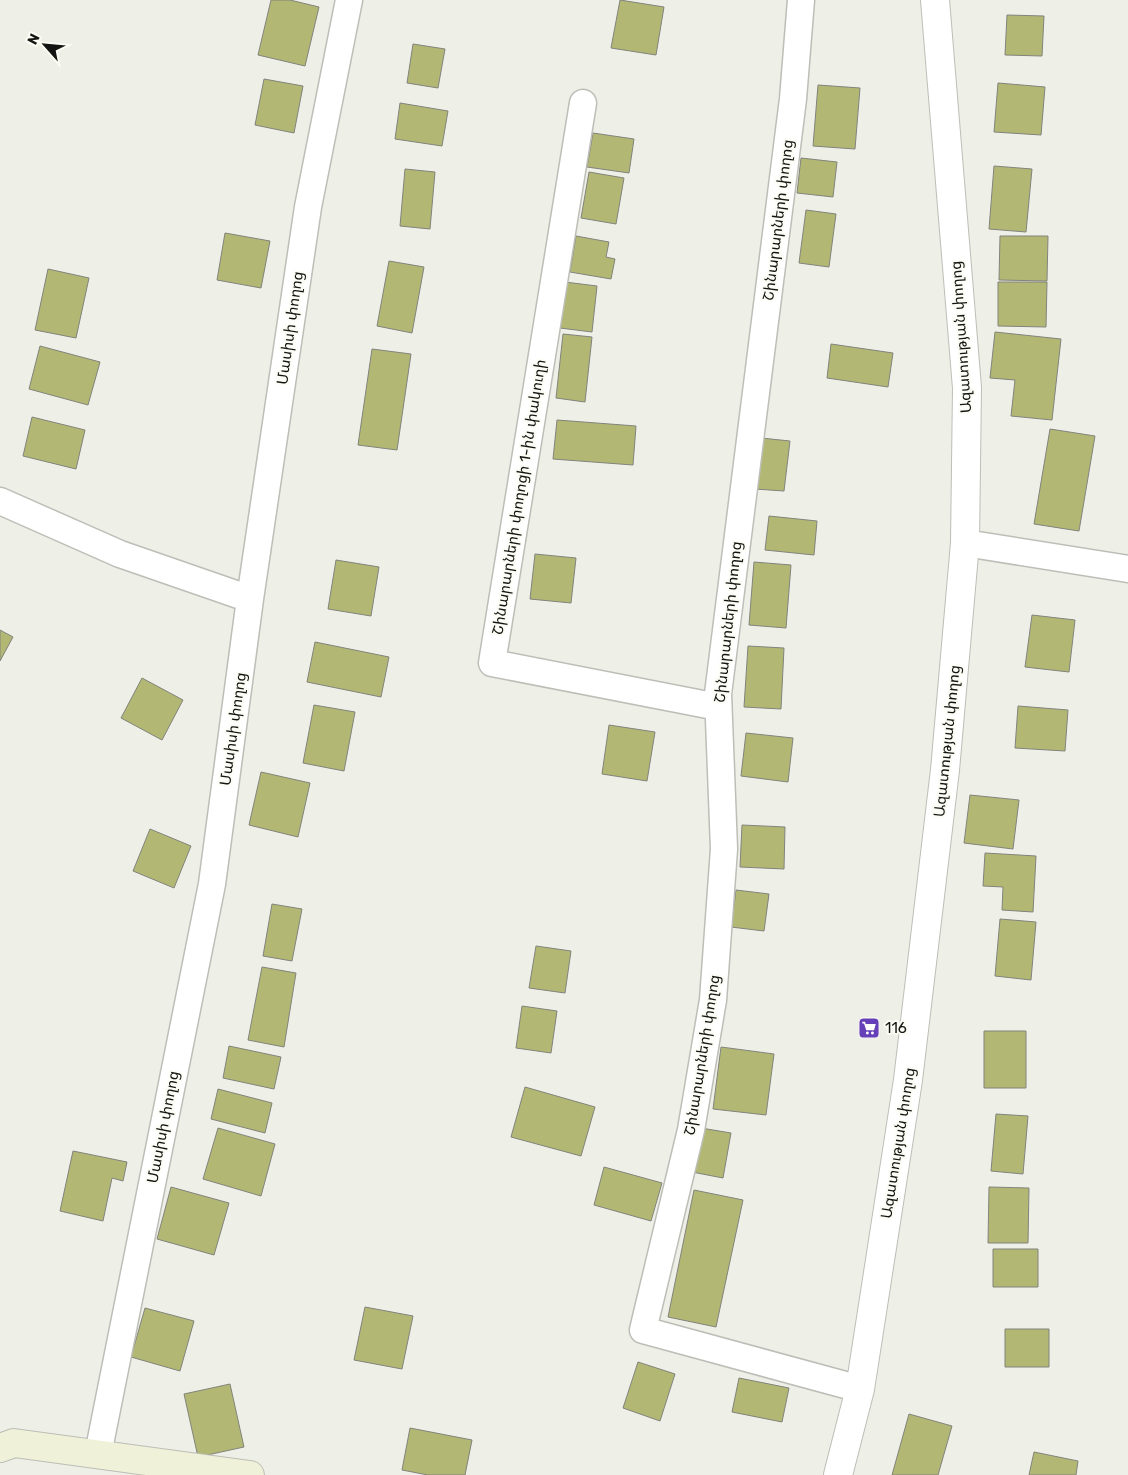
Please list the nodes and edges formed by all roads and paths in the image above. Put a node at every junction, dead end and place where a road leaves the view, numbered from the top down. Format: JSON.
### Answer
{"nodes":[{"id":1,"x":349,"y":0,"type":"edge"},
{"id":2,"x":801,"y":0,"type":"edge"},
{"id":3,"x":935,"y":0,"type":"edge"},
{"id":4,"x":583,"y":103,"type":"dead end"},
{"id":5,"x":0,"y":501,"type":"edge"},
{"id":6,"x":965,"y":543,"type":"junction"},
{"id":7,"x":1128,"y":569,"type":"edge"},
{"id":8,"x":250,"y":599,"type":"junction"},
{"id":9,"x":718,"y":707,"type":"junction"},
{"id":10,"x":860,"y":1389,"type":"junction"},
{"id":11,"x":0,"y":1448,"type":"edge"},
{"id":12,"x":98,"y":1454,"type":"junction"},
{"id":13,"x":250,"y":1475,"type":"edge"},
{"id":14,"x":838,"y":1475,"type":"edge"}],
"edges":[{"from":1,"to":8,"type":"street","name":"Մասիսի փողոց"},
{"from":2,"to":9,"type":"street","name":"Շինարարների փողոց"},
{"from":3,"to":6,"type":"street","name":"Ազատության փողոց"},
{"from":4,"to":9,"type":"street","name":"Շինարարների փողոցի 1-ին փակուղի"},
{"from":5,"to":8,"type":"street"},
{"from":6,"to":7,"type":"street"},
{"from":6,"to":10,"type":"street","name":"Ազատության փողոց"},
{"from":8,"to":12,"type":"street","name":"Մասիսի փողոց"},
{"from":9,"to":10,"type":"street","name":"Շինարարների փողոց"},
{"from":10,"to":14,"type":"street","name":"Ազատության փողոց"},
{"from":11,"to":12,"type":"main road"},
{"from":12,"to":13,"type":"main road"}]}
